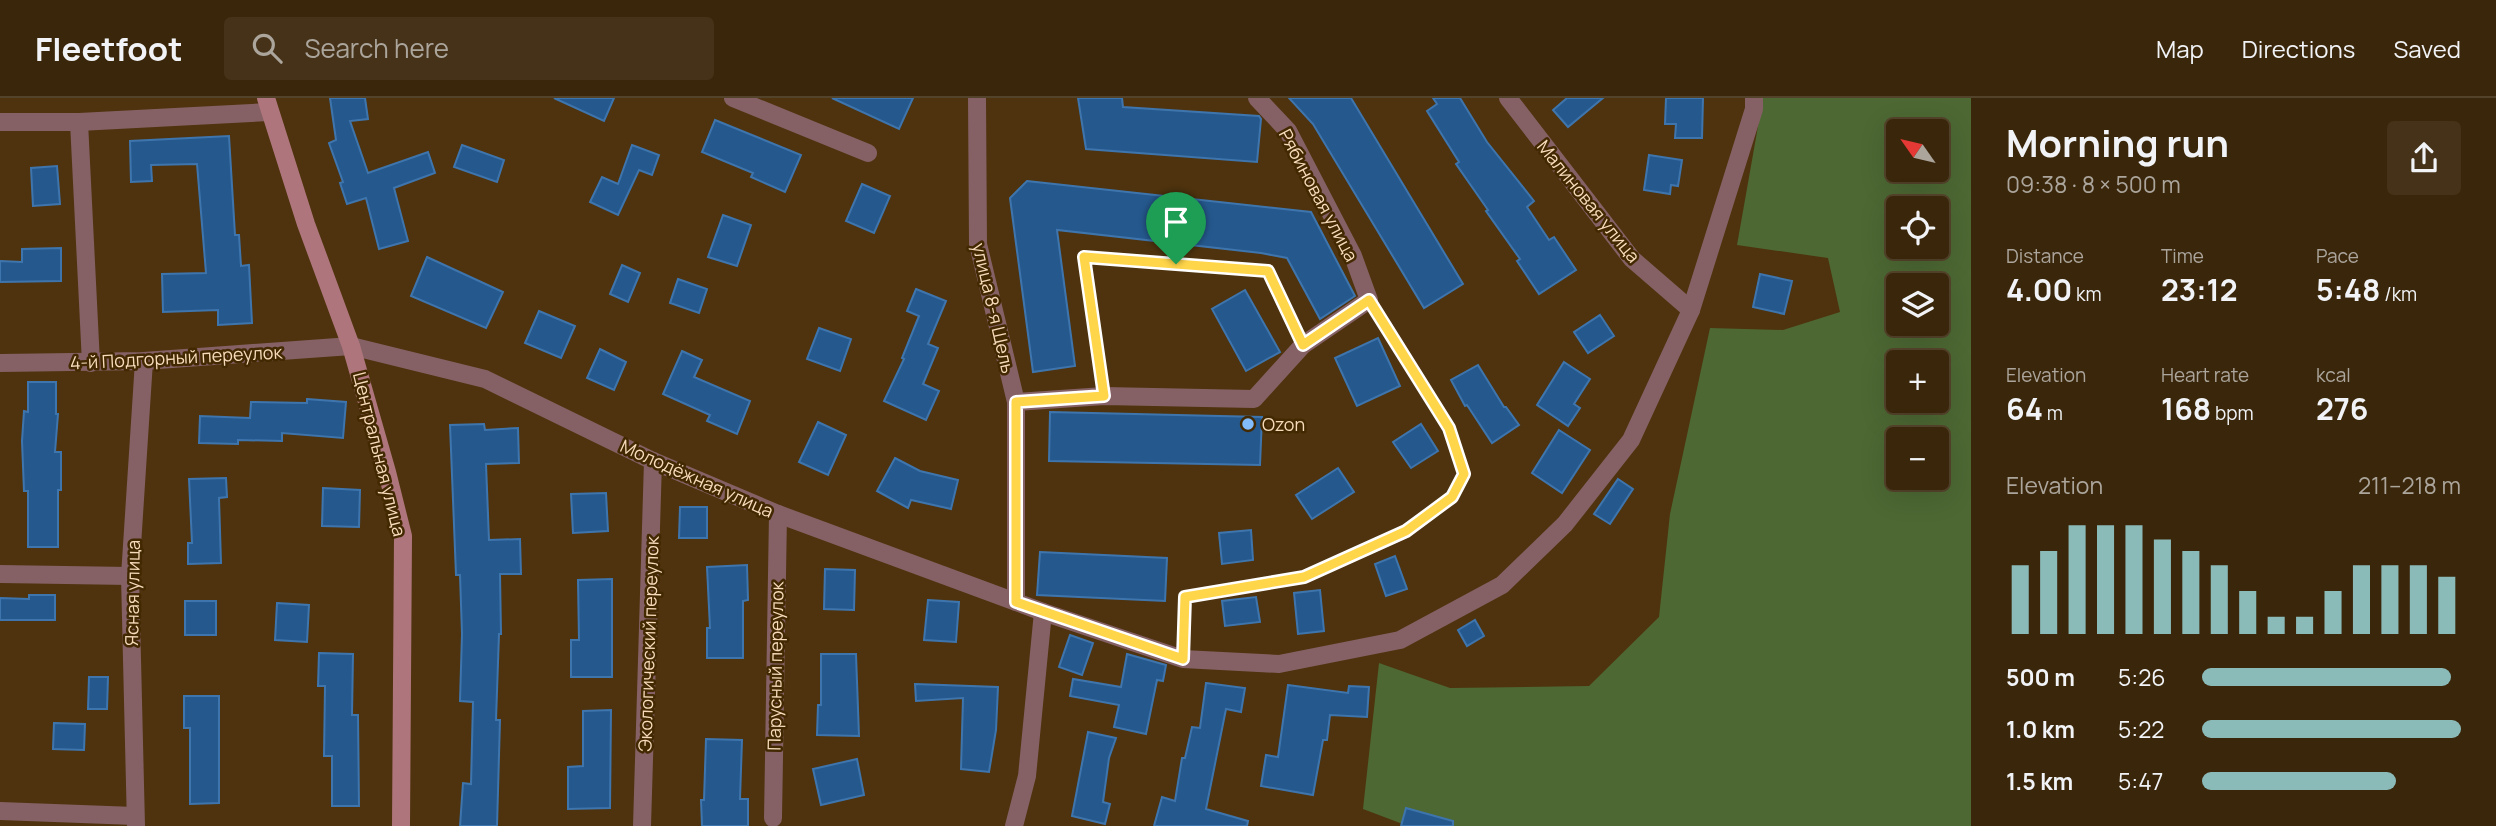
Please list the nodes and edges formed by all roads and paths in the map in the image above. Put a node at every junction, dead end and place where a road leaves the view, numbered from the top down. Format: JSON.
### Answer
{"nodes":[{"id":1,"x":733,"y":98,"type":"edge"},
{"id":2,"x":977,"y":98,"type":"edge"},
{"id":3,"x":1257,"y":98,"type":"edge"},
{"id":4,"x":1507,"y":98,"type":"edge"},
{"id":5,"x":1754,"y":98,"type":"edge"},
{"id":6,"x":267,"y":105,"type":"edge"},
{"id":7,"x":79,"y":121,"type":"junction"},
{"id":8,"x":0,"y":122,"type":"edge"},
{"id":9,"x":869,"y":153,"type":"dead end"},
{"id":10,"x":1369,"y":300,"type":"junction"},
{"id":11,"x":1691,"y":310,"type":"junction"},
{"id":12,"x":1303,"y":345,"type":"junction"},
{"id":13,"x":351,"y":346,"type":"junction"},
{"id":14,"x":144,"y":361,"type":"junction"},
{"id":15,"x":0,"y":363,"type":"edge"},
{"id":16,"x":90,"y":363,"type":"junction"},
{"id":17,"x":1104,"y":396,"type":"junction"},
{"id":18,"x":1016,"y":402,"type":"junction"},
{"id":19,"x":653,"y":461,"type":"junction"},
{"id":20,"x":778,"y":514,"type":"junction"},
{"id":21,"x":0,"y":574,"type":"edge"},
{"id":22,"x":130,"y":576,"type":"junction"},
{"id":23,"x":1016,"y":602,"type":"junction"},
{"id":24,"x":1043,"y":612,"type":"junction"},
{"id":25,"x":1183,"y":659,"type":"junction"},
{"id":26,"x":0,"y":811,"type":"edge"},
{"id":27,"x":773,"y":818,"type":"dead end"},
{"id":28,"x":135,"y":821,"type":"edge"},
{"id":29,"x":401,"y":826,"type":"edge"},
{"id":30,"x":642,"y":826,"type":"edge"},
{"id":31,"x":1014,"y":826,"type":"edge"}],
"edges":[{"from":1,"to":9,"type":"street"},
{"from":2,"to":18,"type":"street","name":"улица 8-я Щель"},
{"from":3,"to":10,"type":"street","name":"Рябиновая улица"},
{"from":4,"to":11,"type":"street","name":"Малиновая улица"},
{"from":5,"to":11,"type":"street"},
{"from":6,"to":7,"type":"street"},
{"from":6,"to":13,"type":"street","name":"Центральная улица"},
{"from":7,"to":8,"type":"street"},
{"from":7,"to":16,"type":"street"},
{"from":10,"to":12,"type":"street"},
{"from":10,"to":25,"type":"lane","name":"Рябиновая улица"},
{"from":11,"to":25,"type":"street"},
{"from":12,"to":17,"type":"street"},
{"from":12,"to":17,"type":"lane"},
{"from":13,"to":14,"type":"street","name":"4-й Подгорный переулок"},
{"from":13,"to":19,"type":"street","name":"Молодёжная улица"},
{"from":13,"to":29,"type":"street","name":"Центральная улица"},
{"from":14,"to":16,"type":"street","name":"4-й Подгорный переулок"},
{"from":14,"to":22,"type":"street","name":"Ясная улица"},
{"from":15,"to":16,"type":"street","name":"4-й Подгорный переулок"},
{"from":17,"to":18,"type":"street"},
{"from":18,"to":23,"type":"street","name":"улица 8-я Щель"},
{"from":19,"to":20,"type":"street","name":"Молодёжная улица"},
{"from":19,"to":30,"type":"street","name":"Экологический переулок"},
{"from":20,"to":23,"type":"street","name":"Молодёжная улица"},
{"from":20,"to":27,"type":"street","name":"Парусный переулок"},
{"from":21,"to":22,"type":"street"},
{"from":22,"to":28,"type":"street","name":"Ясная улица"},
{"from":23,"to":24,"type":"street","name":"Молодёжная улица"},
{"from":24,"to":25,"type":"street"},
{"from":24,"to":31,"type":"street"},
{"from":26,"to":28,"type":"street"}]}
